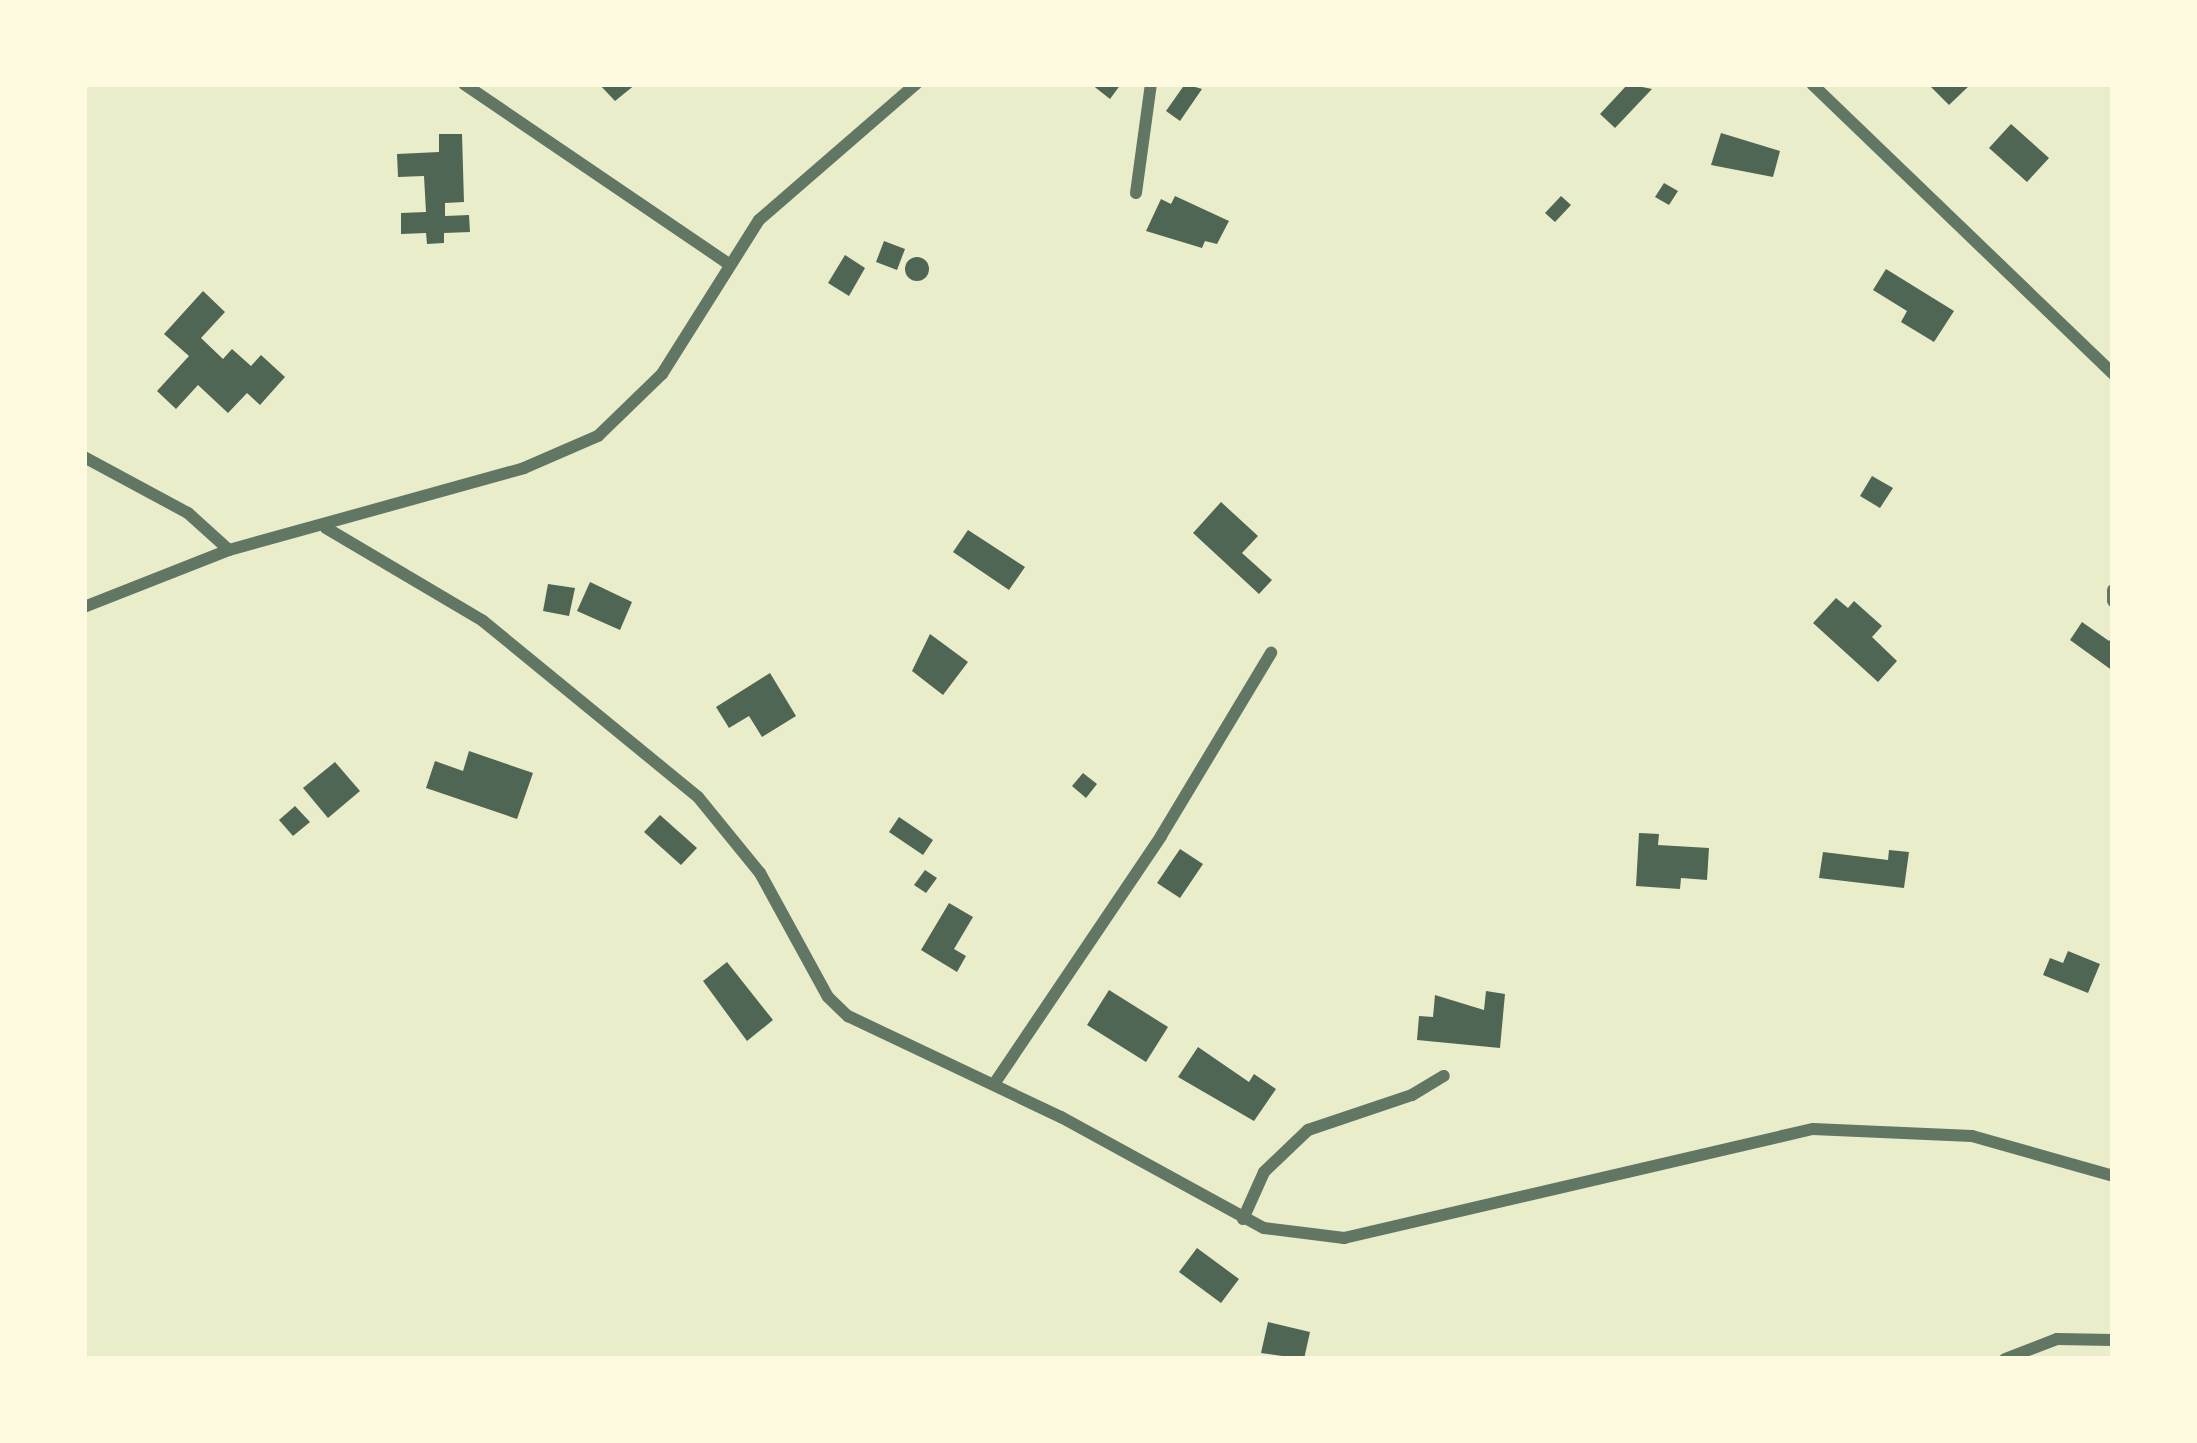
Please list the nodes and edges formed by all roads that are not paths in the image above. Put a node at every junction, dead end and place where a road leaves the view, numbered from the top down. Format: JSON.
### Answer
{"nodes":[{"id":1,"x":464,"y":84,"type":"edge"},
{"id":2,"x":916,"y":84,"type":"edge"},
{"id":3,"x":1151,"y":84,"type":"edge"},
{"id":4,"x":1812,"y":84,"type":"edge"},
{"id":5,"x":1136,"y":193,"type":"dead end"},
{"id":6,"x":726,"y":262,"type":"junction"},
{"id":7,"x":2113,"y":374,"type":"edge"},
{"id":8,"x":84,"y":457,"type":"edge"},
{"id":9,"x":326,"y":528,"type":"junction"},
{"id":10,"x":229,"y":550,"type":"junction"},
{"id":11,"x":2113,"y":590,"type":"edge"},
{"id":12,"x":2113,"y":601,"type":"edge"},
{"id":13,"x":84,"y":607,"type":"edge"},
{"id":14,"x":1271,"y":652,"type":"dead end"},
{"id":15,"x":1444,"y":1076,"type":"dead end"},
{"id":16,"x":994,"y":1084,"type":"junction"},
{"id":17,"x":2113,"y":1176,"type":"edge"},
{"id":18,"x":1243,"y":1219,"type":"junction"},
{"id":19,"x":2113,"y":1340,"type":"edge"},
{"id":20,"x":2005,"y":1359,"type":"edge"}],
"edges":[{"from":1,"to":6,"type":"street"},
{"from":2,"to":6,"type":"street"},
{"from":3,"to":5,"type":"street"},
{"from":4,"to":7,"type":"street"},
{"from":6,"to":9,"type":"street"},
{"from":8,"to":10,"type":"street"},
{"from":9,"to":10,"type":"street"},
{"from":9,"to":16,"type":"street"},
{"from":10,"to":13,"type":"street"},
{"from":11,"to":12,"type":"street"},
{"from":14,"to":16,"type":"street"},
{"from":15,"to":18,"type":"street"},
{"from":16,"to":18,"type":"street"},
{"from":17,"to":18,"type":"street"},
{"from":19,"to":20,"type":"street"}]}
